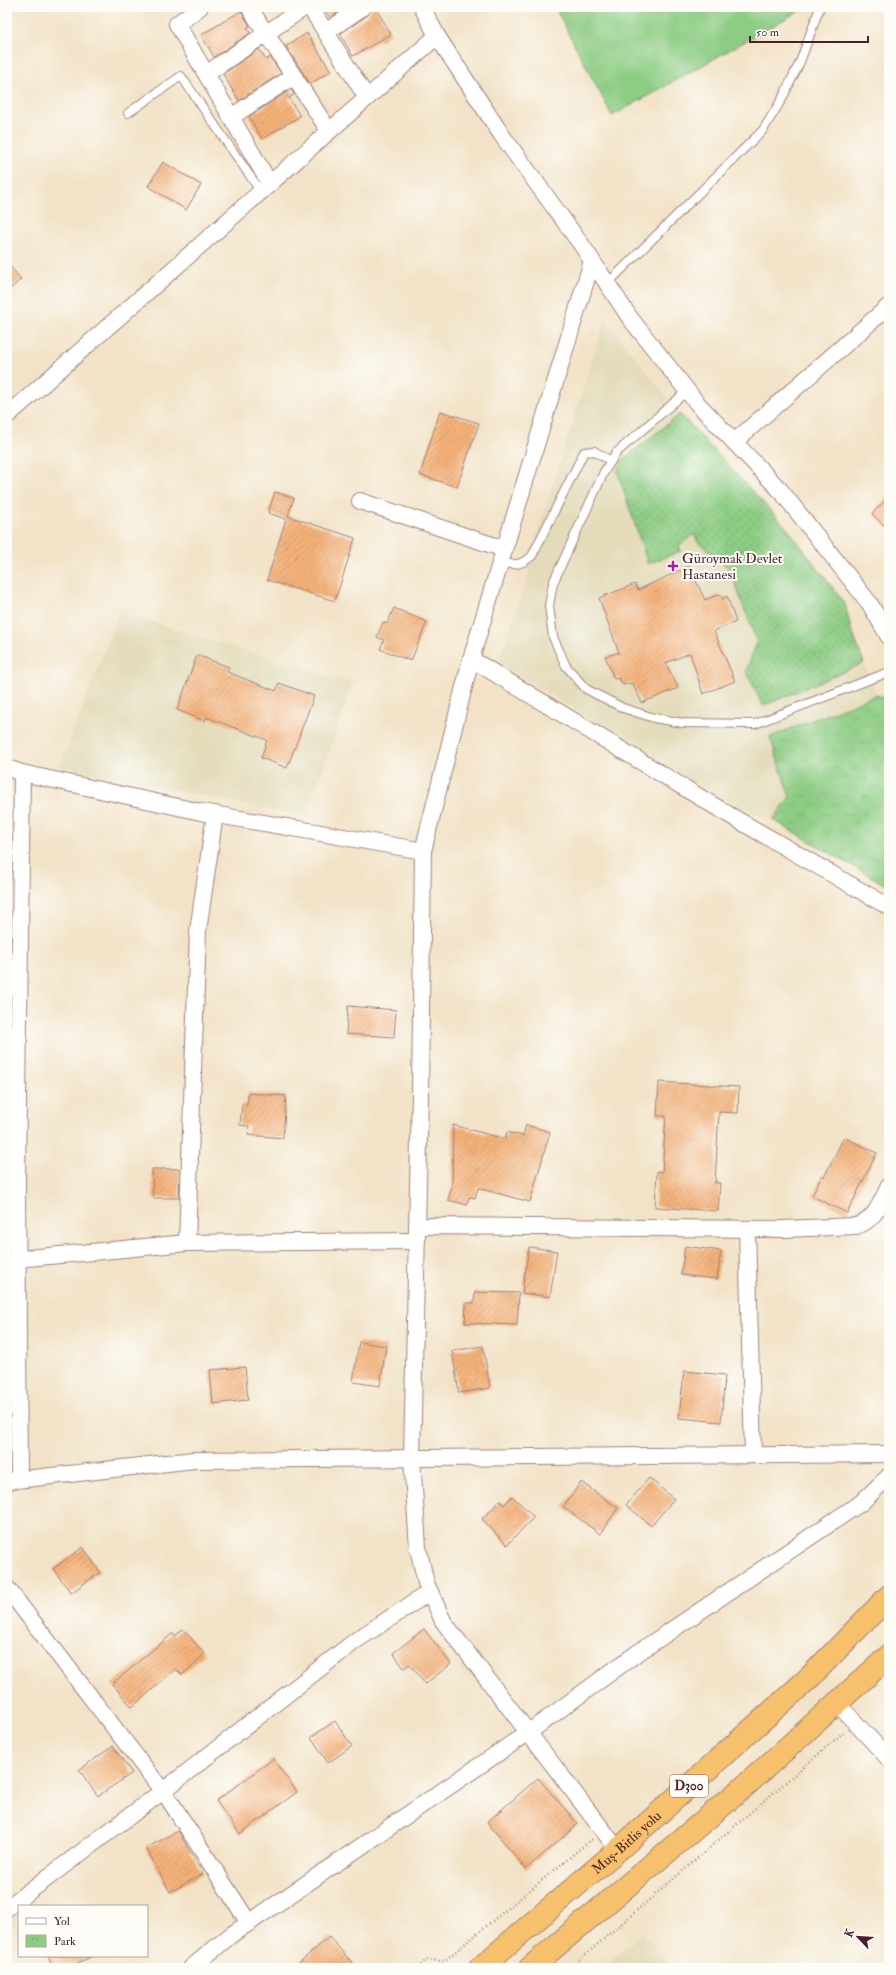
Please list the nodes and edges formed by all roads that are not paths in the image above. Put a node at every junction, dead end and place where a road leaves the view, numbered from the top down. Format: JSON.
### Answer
{"nodes":[{"id":1,"x":200,"y":7,"type":"edge"},
{"id":2,"x":249,"y":7,"type":"edge"},
{"id":3,"x":305,"y":7,"type":"edge"},
{"id":4,"x":310,"y":7,"type":"edge"},
{"id":5,"x":364,"y":7,"type":"edge"},
{"id":6,"x":422,"y":7,"type":"edge"},
{"id":7,"x":820,"y":7,"type":"edge"},
{"id":8,"x":326,"y":32,"type":"junction"},
{"id":9,"x":266,"y":33,"type":"junction"},
{"id":10,"x":436,"y":36,"type":"junction"},
{"id":11,"x":206,"y":74,"type":"junction"},
{"id":12,"x":294,"y":76,"type":"junction"},
{"id":13,"x":367,"y":98,"type":"junction"},
{"id":14,"x":128,"y":113,"type":"dead end"},
{"id":15,"x":231,"y":117,"type":"junction"},
{"id":16,"x":329,"y":131,"type":"junction"},
{"id":17,"x":266,"y":188,"type":"junction"},
{"id":18,"x":592,"y":261,"type":"junction"},
{"id":19,"x":607,"y":284,"type":"junction"},
{"id":20,"x":889,"y":306,"type":"edge"},
{"id":21,"x":688,"y":391,"type":"junction"},
{"id":22,"x":7,"y":416,"type":"edge"},
{"id":23,"x":734,"y":442,"type":"junction"},
{"id":24,"x":611,"y":461,"type":"junction"},
{"id":25,"x":360,"y":501,"type":"dead end"},
{"id":26,"x":502,"y":556,"type":"junction"},
{"id":27,"x":889,"y":637,"type":"edge"},
{"id":28,"x":471,"y":659,"type":"junction"},
{"id":29,"x":889,"y":672,"type":"edge"},
{"id":30,"x":7,"y":768,"type":"edge"},
{"id":31,"x":22,"y":773,"type":"junction"},
{"id":32,"x":215,"y":814,"type":"junction"},
{"id":33,"x":423,"y":851,"type":"junction"},
{"id":34,"x":889,"y":907,"type":"edge"},
{"id":35,"x":889,"y":1186,"type":"edge"},
{"id":36,"x":747,"y":1229,"type":"junction"},
{"id":37,"x":417,"y":1233,"type":"junction"},
{"id":38,"x":187,"y":1243,"type":"junction"},
{"id":39,"x":12,"y":1259,"type":"edge"},
{"id":40,"x":753,"y":1454,"type":"junction"},
{"id":41,"x":889,"y":1454,"type":"edge"},
{"id":42,"x":412,"y":1458,"type":"junction"},
{"id":43,"x":889,"y":1476,"type":"edge"},
{"id":44,"x":13,"y":1480,"type":"edge"},
{"id":45,"x":7,"y":1588,"type":"edge"},
{"id":46,"x":430,"y":1592,"type":"junction"},
{"id":47,"x":889,"y":1596,"type":"edge"},
{"id":48,"x":889,"y":1656,"type":"edge"},
{"id":49,"x":837,"y":1703,"type":"junction"},
{"id":50,"x":529,"y":1732,"type":"junction"},
{"id":51,"x":889,"y":1759,"type":"edge"},
{"id":52,"x":163,"y":1791,"type":"junction"},
{"id":53,"x":618,"y":1850,"type":"junction"},
{"id":54,"x":7,"y":1908,"type":"edge"},
{"id":55,"x":249,"y":1923,"type":"junction"},
{"id":56,"x":192,"y":1968,"type":"edge"},
{"id":57,"x":480,"y":1968,"type":"edge"},
{"id":58,"x":530,"y":1968,"type":"edge"}],
"edges":[{"from":1,"to":11,"type":"street"},
{"from":2,"to":9,"type":"street"},
{"from":3,"to":9,"type":"street"},
{"from":4,"to":8,"type":"street"},
{"from":5,"to":8,"type":"street"},
{"from":6,"to":10,"type":"street"},
{"from":7,"to":19,"type":"lane"},
{"from":8,"to":13,"type":"street"},
{"from":9,"to":11,"type":"street"},
{"from":9,"to":12,"type":"street"},
{"from":10,"to":13,"type":"street"},
{"from":10,"to":18,"type":"street"},
{"from":11,"to":15,"type":"street"},
{"from":12,"to":15,"type":"street"},
{"from":12,"to":16,"type":"street"},
{"from":13,"to":16,"type":"street"},
{"from":14,"to":17,"type":"lane"},
{"from":15,"to":17,"type":"street"},
{"from":16,"to":17,"type":"street"},
{"from":17,"to":22,"type":"street"},
{"from":18,"to":19,"type":"street"},
{"from":18,"to":26,"type":"street"},
{"from":19,"to":21,"type":"street"},
{"from":20,"to":23,"type":"street"},
{"from":21,"to":23,"type":"street"},
{"from":21,"to":24,"type":"lane"},
{"from":23,"to":27,"type":"street"},
{"from":24,"to":26,"type":"lane"},
{"from":24,"to":29,"type":"lane"},
{"from":25,"to":26,"type":"street"},
{"from":26,"to":28,"type":"street"},
{"from":28,"to":33,"type":"street"},
{"from":28,"to":34,"type":"street"},
{"from":30,"to":31,"type":"street"},
{"from":31,"to":32,"type":"street"},
{"from":31,"to":39,"type":"street"},
{"from":32,"to":33,"type":"street"},
{"from":32,"to":38,"type":"street"},
{"from":33,"to":37,"type":"street"},
{"from":35,"to":36,"type":"street"},
{"from":36,"to":37,"type":"street"},
{"from":36,"to":40,"type":"street"},
{"from":37,"to":38,"type":"street"},
{"from":37,"to":42,"type":"street"},
{"from":38,"to":39,"type":"street"},
{"from":39,"to":44,"type":"street"},
{"from":40,"to":41,"type":"street"},
{"from":40,"to":42,"type":"street"},
{"from":42,"to":44,"type":"street"},
{"from":42,"to":46,"type":"street"},
{"from":43,"to":50,"type":"street"},
{"from":45,"to":52,"type":"street"},
{"from":46,"to":50,"type":"street"},
{"from":46,"to":52,"type":"street"},
{"from":47,"to":53,"type":"highway","name":"Muş-Bitlis yolu","number":"D300"},
{"from":48,"to":49,"type":"highway","number":"D300"},
{"from":49,"to":51,"type":"street"},
{"from":49,"to":58,"type":"highway","number":"D300"},
{"from":50,"to":53,"type":"street"},
{"from":50,"to":55,"type":"street"},
{"from":52,"to":54,"type":"street"},
{"from":52,"to":55,"type":"street"},
{"from":53,"to":57,"type":"highway","name":"Muş-Bitlis yolu","number":"D300"},
{"from":55,"to":56,"type":"street"}]}
